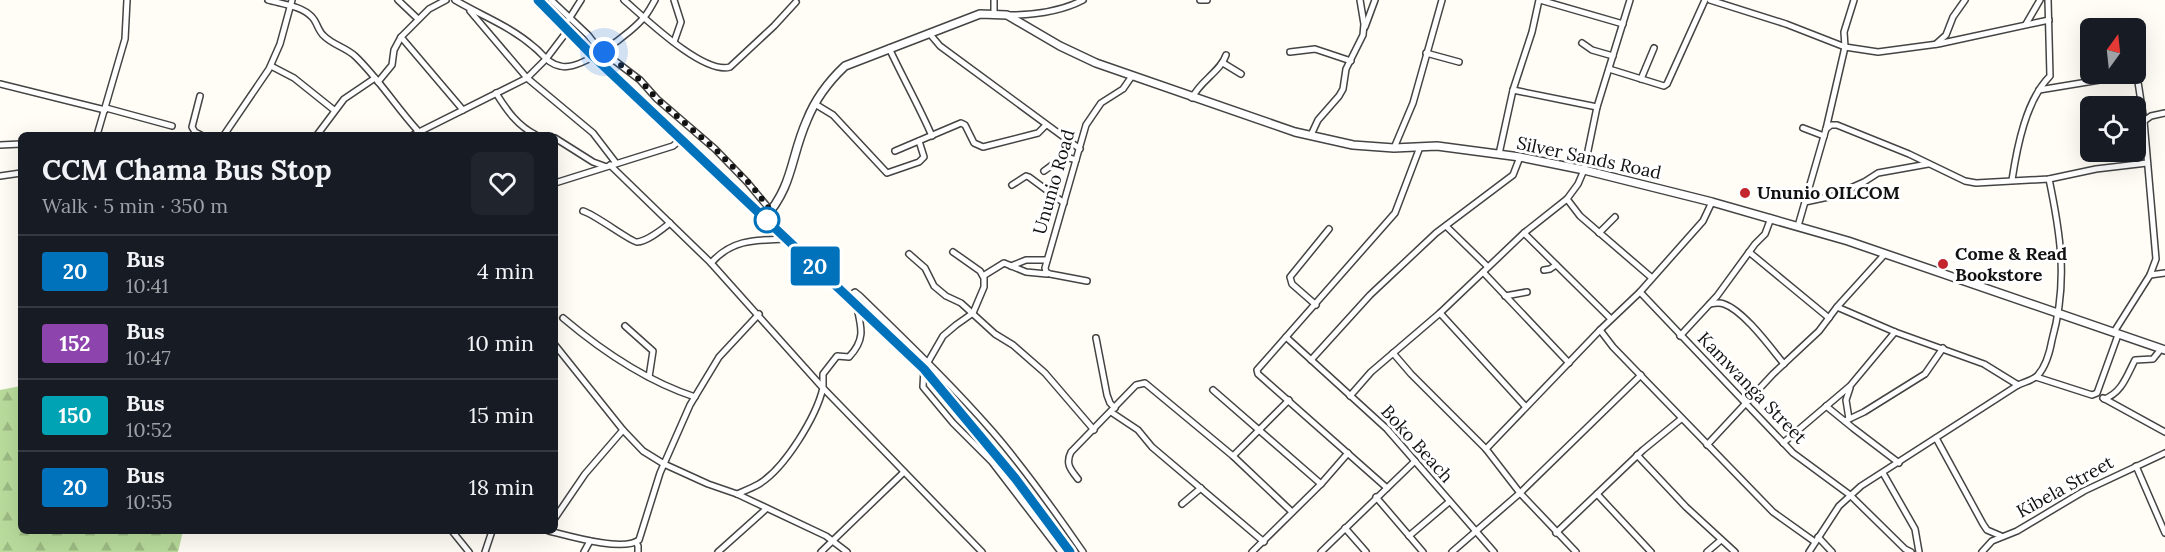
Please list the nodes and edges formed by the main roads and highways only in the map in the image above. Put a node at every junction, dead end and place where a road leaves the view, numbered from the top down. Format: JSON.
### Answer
{"nodes":[{"id":1,"x":538,"y":0,"type":"edge"},
{"id":2,"x":1070,"y":552,"type":"edge"}],
"edges":[{"from":1,"to":2,"type":"highway"}]}
